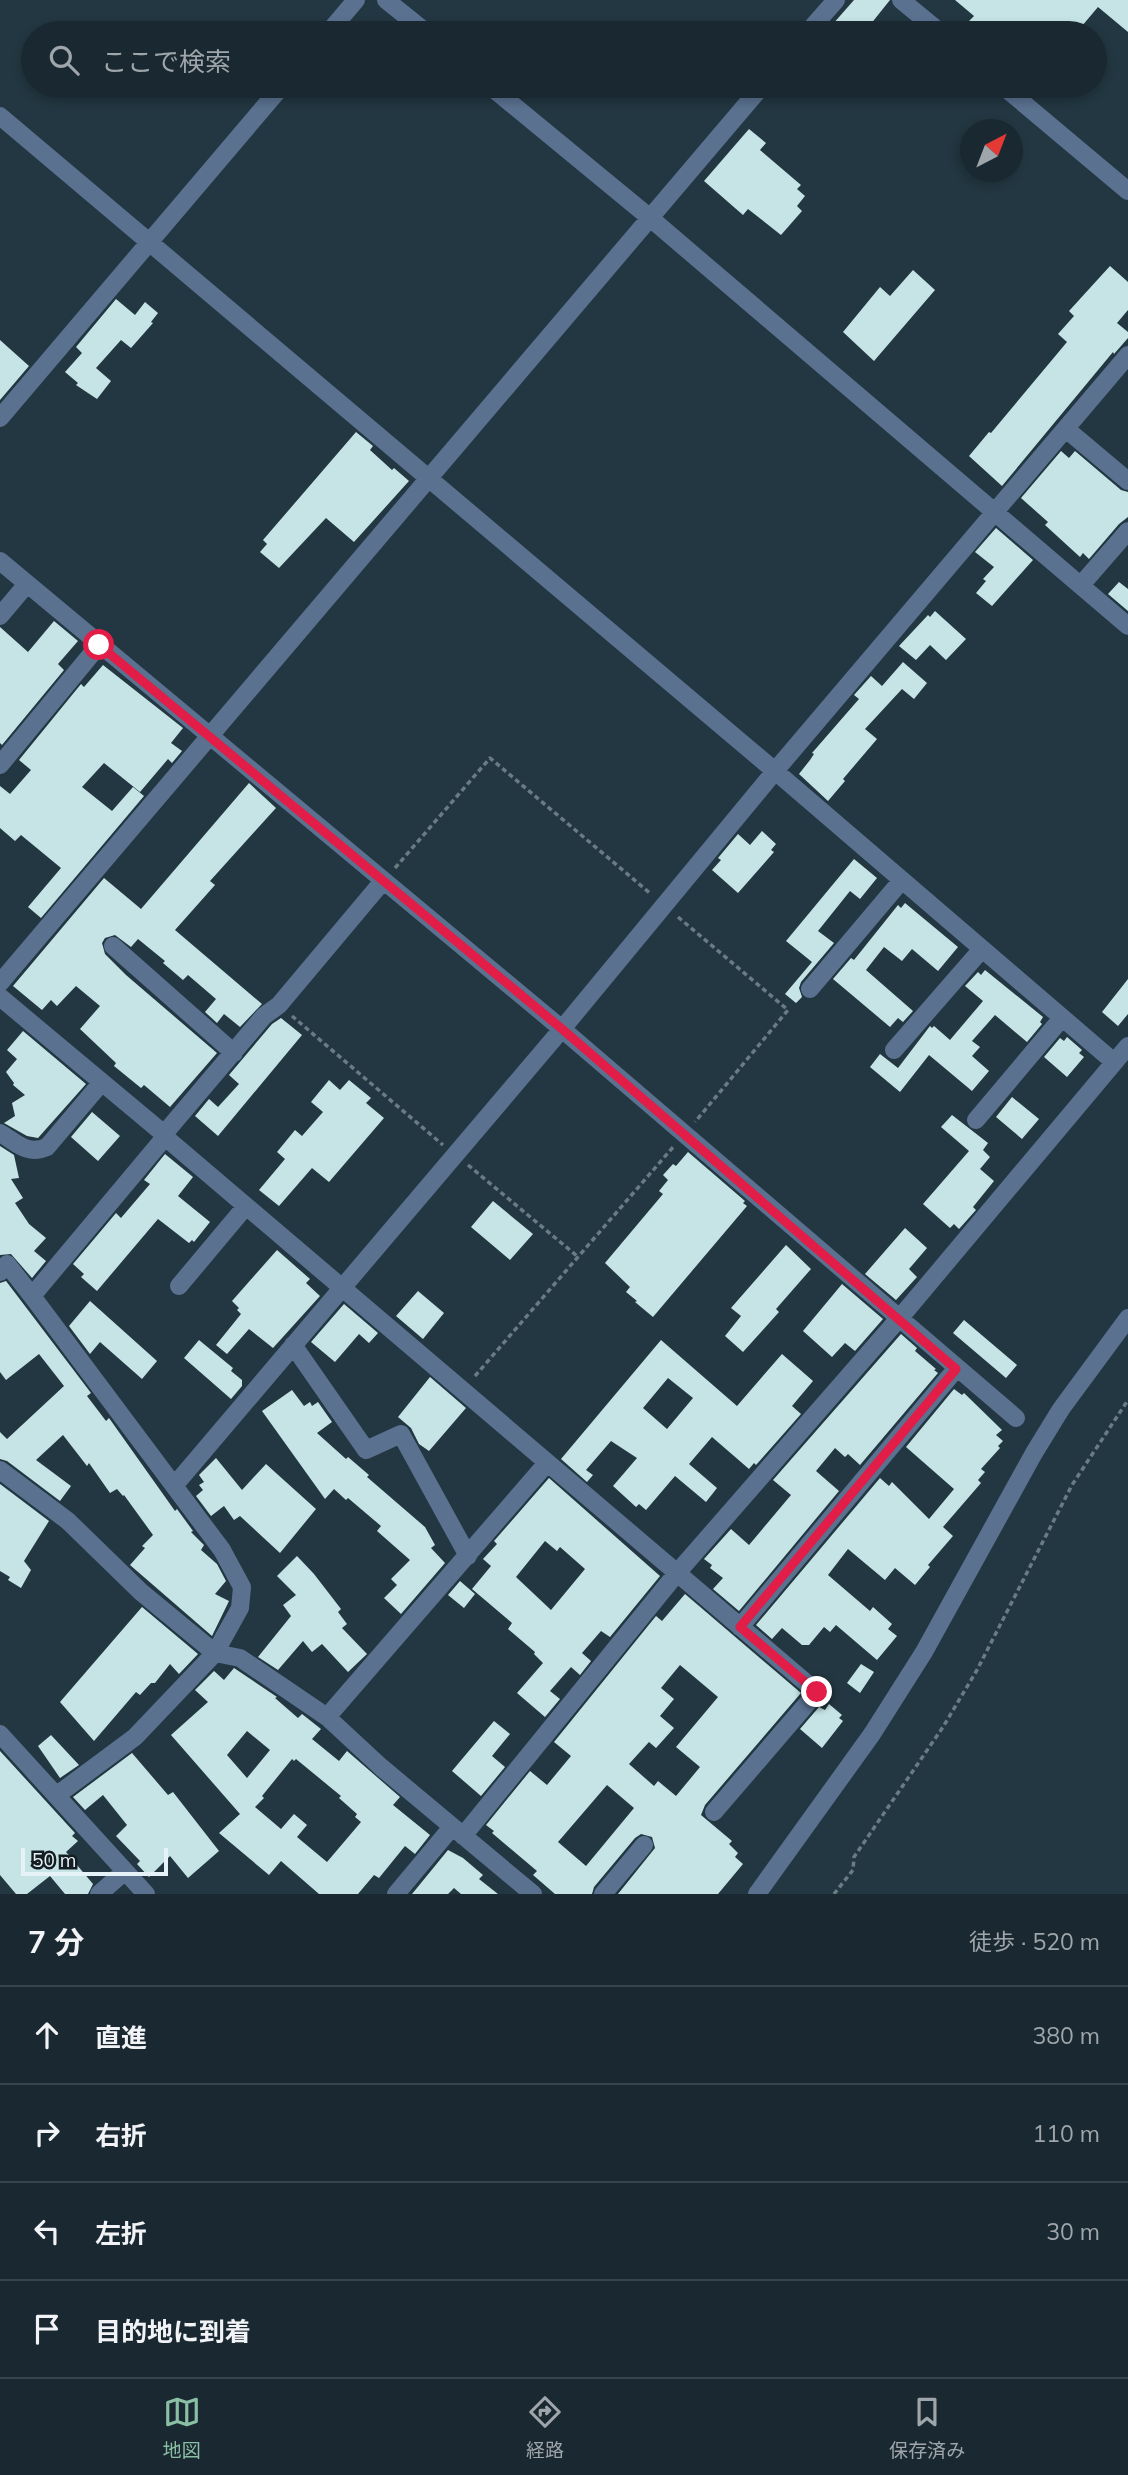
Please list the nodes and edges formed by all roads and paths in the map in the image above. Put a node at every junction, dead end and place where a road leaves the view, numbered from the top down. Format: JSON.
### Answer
{"nodes":[{"id":1,"x":356,"y":0,"type":"edge"},
{"id":2,"x":386,"y":0,"type":"edge"},
{"id":3,"x":835,"y":0,"type":"edge"},
{"id":4,"x":901,"y":0,"type":"edge"},
{"id":5,"x":338,"y":21,"type":"edge"},
{"id":6,"x":412,"y":21,"type":"edge"},
{"id":7,"x":817,"y":21,"type":"edge"},
{"id":8,"x":926,"y":21,"type":"edge"},
{"id":9,"x":272,"y":98,"type":"edge"},
{"id":10,"x":504,"y":98,"type":"edge"},
{"id":11,"x":752,"y":98,"type":"edge"},
{"id":12,"x":1017,"y":98,"type":"edge"},
{"id":13,"x":0,"y":116,"type":"edge"},
{"id":14,"x":1128,"y":191,"type":"edge"},
{"id":15,"x":649,"y":218,"type":"junction"},
{"id":16,"x":149,"y":240,"type":"junction"},
{"id":17,"x":1128,"y":355,"type":"edge"},
{"id":18,"x":0,"y":418,"type":"edge"},
{"id":19,"x":1066,"y":429,"type":"junction"},
{"id":20,"x":429,"y":478,"type":"junction"},
{"id":21,"x":1128,"y":481,"type":"edge"},
{"id":22,"x":995,"y":513,"type":"junction"},
{"id":23,"x":1128,"y":531,"type":"edge"},
{"id":24,"x":0,"y":561,"type":"edge"},
{"id":25,"x":27,"y":584,"type":"junction"},
{"id":26,"x":1081,"y":585,"type":"junction"},
{"id":27,"x":0,"y":616,"type":"edge"},
{"id":28,"x":1128,"y":626,"type":"edge"},
{"id":29,"x":99,"y":645,"type":"junction"},
{"id":30,"x":210,"y":738,"type":"junction"},
{"id":31,"x":0,"y":765,"type":"edge"},
{"id":32,"x":775,"y":771,"type":"junction"},
{"id":33,"x":902,"y":880,"type":"junction"},
{"id":34,"x":383,"y":881,"type":"junction"},
{"id":35,"x":664,"y":905,"type":"junction"},
{"id":36,"x":113,"y":946,"type":"dead end"},
{"id":37,"x":982,"y":948,"type":"junction"},
{"id":38,"x":0,"y":983,"type":"edge"},
{"id":39,"x":810,"y":989,"type":"dead end"},
{"id":40,"x":0,"y":997,"type":"edge"},
{"id":41,"x":279,"y":1005,"type":"junction"},
{"id":42,"x":1062,"y":1018,"type":"junction"},
{"id":43,"x":562,"y":1029,"type":"junction"},
{"id":44,"x":1128,"y":1046,"type":"edge"},
{"id":45,"x":894,"y":1050,"type":"dead end"},
{"id":46,"x":234,"y":1053,"type":"junction"},
{"id":47,"x":1114,"y":1062,"type":"junction"},
{"id":48,"x":102,"y":1082,"type":"junction"},
{"id":49,"x":976,"y":1120,"type":"dead end"},
{"id":50,"x":0,"y":1133,"type":"edge"},
{"id":51,"x":684,"y":1134,"type":"junction"},
{"id":52,"x":164,"y":1135,"type":"junction"},
{"id":53,"x":454,"y":1154,"type":"junction"},
{"id":54,"x":246,"y":1206,"type":"junction"},
{"id":55,"x":577,"y":1256,"type":"junction"},
{"id":56,"x":0,"y":1272,"type":"edge"},
{"id":57,"x":179,"y":1286,"type":"dead end"},
{"id":58,"x":341,"y":1288,"type":"junction"},
{"id":59,"x":32,"y":1296,"type":"junction"},
{"id":60,"x":898,"y":1318,"type":"junction"},
{"id":61,"x":1128,"y":1318,"type":"edge"},
{"id":62,"x":293,"y":1345,"type":"junction"},
{"id":63,"x":956,"y":1369,"type":"junction"},
{"id":64,"x":463,"y":1391,"type":"junction"},
{"id":65,"x":1128,"y":1400,"type":"edge"},
{"id":66,"x":1016,"y":1418,"type":"dead end"},
{"id":67,"x":547,"y":1463,"type":"junction"},
{"id":68,"x":0,"y":1469,"type":"edge"},
{"id":69,"x":174,"y":1486,"type":"junction"},
{"id":70,"x":468,"y":1556,"type":"junction"},
{"id":71,"x":677,"y":1573,"type":"junction"},
{"id":72,"x":740,"y":1627,"type":"junction"},
{"id":73,"x":215,"y":1653,"type":"junction"},
{"id":74,"x":327,"y":1717,"type":"junction"},
{"id":75,"x":0,"y":1734,"type":"edge"},
{"id":76,"x":57,"y":1795,"type":"junction"},
{"id":77,"x":714,"y":1812,"type":"dead end"},
{"id":78,"x":458,"y":1831,"type":"junction"},
{"id":79,"x":644,"y":1845,"type":"dead end"},
{"id":80,"x":124,"y":1872,"type":"junction"},
{"id":81,"x":99,"y":1894,"type":"edge"},
{"id":82,"x":146,"y":1894,"type":"edge"},
{"id":83,"x":396,"y":1894,"type":"edge"},
{"id":84,"x":533,"y":1894,"type":"edge"},
{"id":85,"x":603,"y":1894,"type":"edge"},
{"id":86,"x":757,"y":1894,"type":"edge"},
{"id":87,"x":834,"y":1894,"type":"edge"}],
"edges":[{"from":1,"to":5,"type":"street"},
{"from":2,"to":6,"type":"street"},
{"from":3,"to":7,"type":"street"},
{"from":4,"to":8,"type":"street"},
{"from":9,"to":16,"type":"street"},
{"from":10,"to":15,"type":"street"},
{"from":11,"to":15,"type":"street"},
{"from":12,"to":14,"type":"street"},
{"from":13,"to":16,"type":"street"},
{"from":15,"to":20,"type":"street"},
{"from":15,"to":22,"type":"street"},
{"from":16,"to":18,"type":"street"},
{"from":16,"to":20,"type":"street"},
{"from":17,"to":19,"type":"street"},
{"from":19,"to":21,"type":"street"},
{"from":19,"to":22,"type":"street"},
{"from":20,"to":30,"type":"street"},
{"from":20,"to":32,"type":"street"},
{"from":22,"to":26,"type":"street"},
{"from":22,"to":32,"type":"street"},
{"from":23,"to":26,"type":"street"},
{"from":24,"to":25,"type":"street"},
{"from":25,"to":27,"type":"street"},
{"from":25,"to":29,"type":"street"},
{"from":26,"to":28,"type":"street"},
{"from":29,"to":30,"type":"street"},
{"from":29,"to":31,"type":"street"},
{"from":30,"to":34,"type":"street"},
{"from":30,"to":38,"type":"street"},
{"from":32,"to":33,"type":"street"},
{"from":32,"to":35,"type":"street"},
{"from":33,"to":37,"type":"street"},
{"from":33,"to":39,"type":"street"},
{"from":34,"to":35,"type":"path"},
{"from":34,"to":41,"type":"street"},
{"from":34,"to":43,"type":"street"},
{"from":35,"to":43,"type":"street"},
{"from":35,"to":51,"type":"path"},
{"from":36,"to":46,"type":"street"},
{"from":37,"to":42,"type":"street"},
{"from":37,"to":45,"type":"street"},
{"from":40,"to":48,"type":"street"},
{"from":41,"to":46,"type":"street"},
{"from":41,"to":53,"type":"path"},
{"from":42,"to":47,"type":"street"},
{"from":42,"to":49,"type":"street"},
{"from":43,"to":51,"type":"street"},
{"from":43,"to":53,"type":"street"},
{"from":44,"to":47,"type":"street"},
{"from":46,"to":52,"type":"street"},
{"from":47,"to":60,"type":"street"},
{"from":48,"to":50,"type":"street"},
{"from":48,"to":52,"type":"street"},
{"from":51,"to":55,"type":"path"},
{"from":51,"to":60,"type":"street"},
{"from":52,"to":54,"type":"street"},
{"from":52,"to":59,"type":"street"},
{"from":53,"to":55,"type":"path"},
{"from":53,"to":58,"type":"street"},
{"from":54,"to":57,"type":"street"},
{"from":54,"to":58,"type":"street"},
{"from":55,"to":64,"type":"path"},
{"from":56,"to":59,"type":"street"},
{"from":58,"to":62,"type":"street"},
{"from":58,"to":64,"type":"street"},
{"from":59,"to":69,"type":"street"},
{"from":60,"to":63,"type":"street"},
{"from":60,"to":71,"type":"street"},
{"from":61,"to":86,"type":"street"},
{"from":62,"to":69,"type":"street"},
{"from":62,"to":70,"type":"street"},
{"from":63,"to":66,"type":"street"},
{"from":63,"to":72,"type":"street"},
{"from":64,"to":67,"type":"street"},
{"from":65,"to":87,"type":"path"},
{"from":67,"to":70,"type":"street"},
{"from":67,"to":71,"type":"street"},
{"from":68,"to":73,"type":"street"},
{"from":69,"to":73,"type":"street"},
{"from":70,"to":74,"type":"street"},
{"from":71,"to":72,"type":"street"},
{"from":71,"to":78,"type":"street"},
{"from":72,"to":77,"type":"street"},
{"from":73,"to":74,"type":"street"},
{"from":73,"to":76,"type":"street"},
{"from":74,"to":78,"type":"street"},
{"from":75,"to":76,"type":"street"},
{"from":76,"to":80,"type":"street"},
{"from":78,"to":83,"type":"street"},
{"from":78,"to":84,"type":"street"},
{"from":79,"to":85,"type":"street"},
{"from":80,"to":81,"type":"street"},
{"from":80,"to":82,"type":"street"}]}
